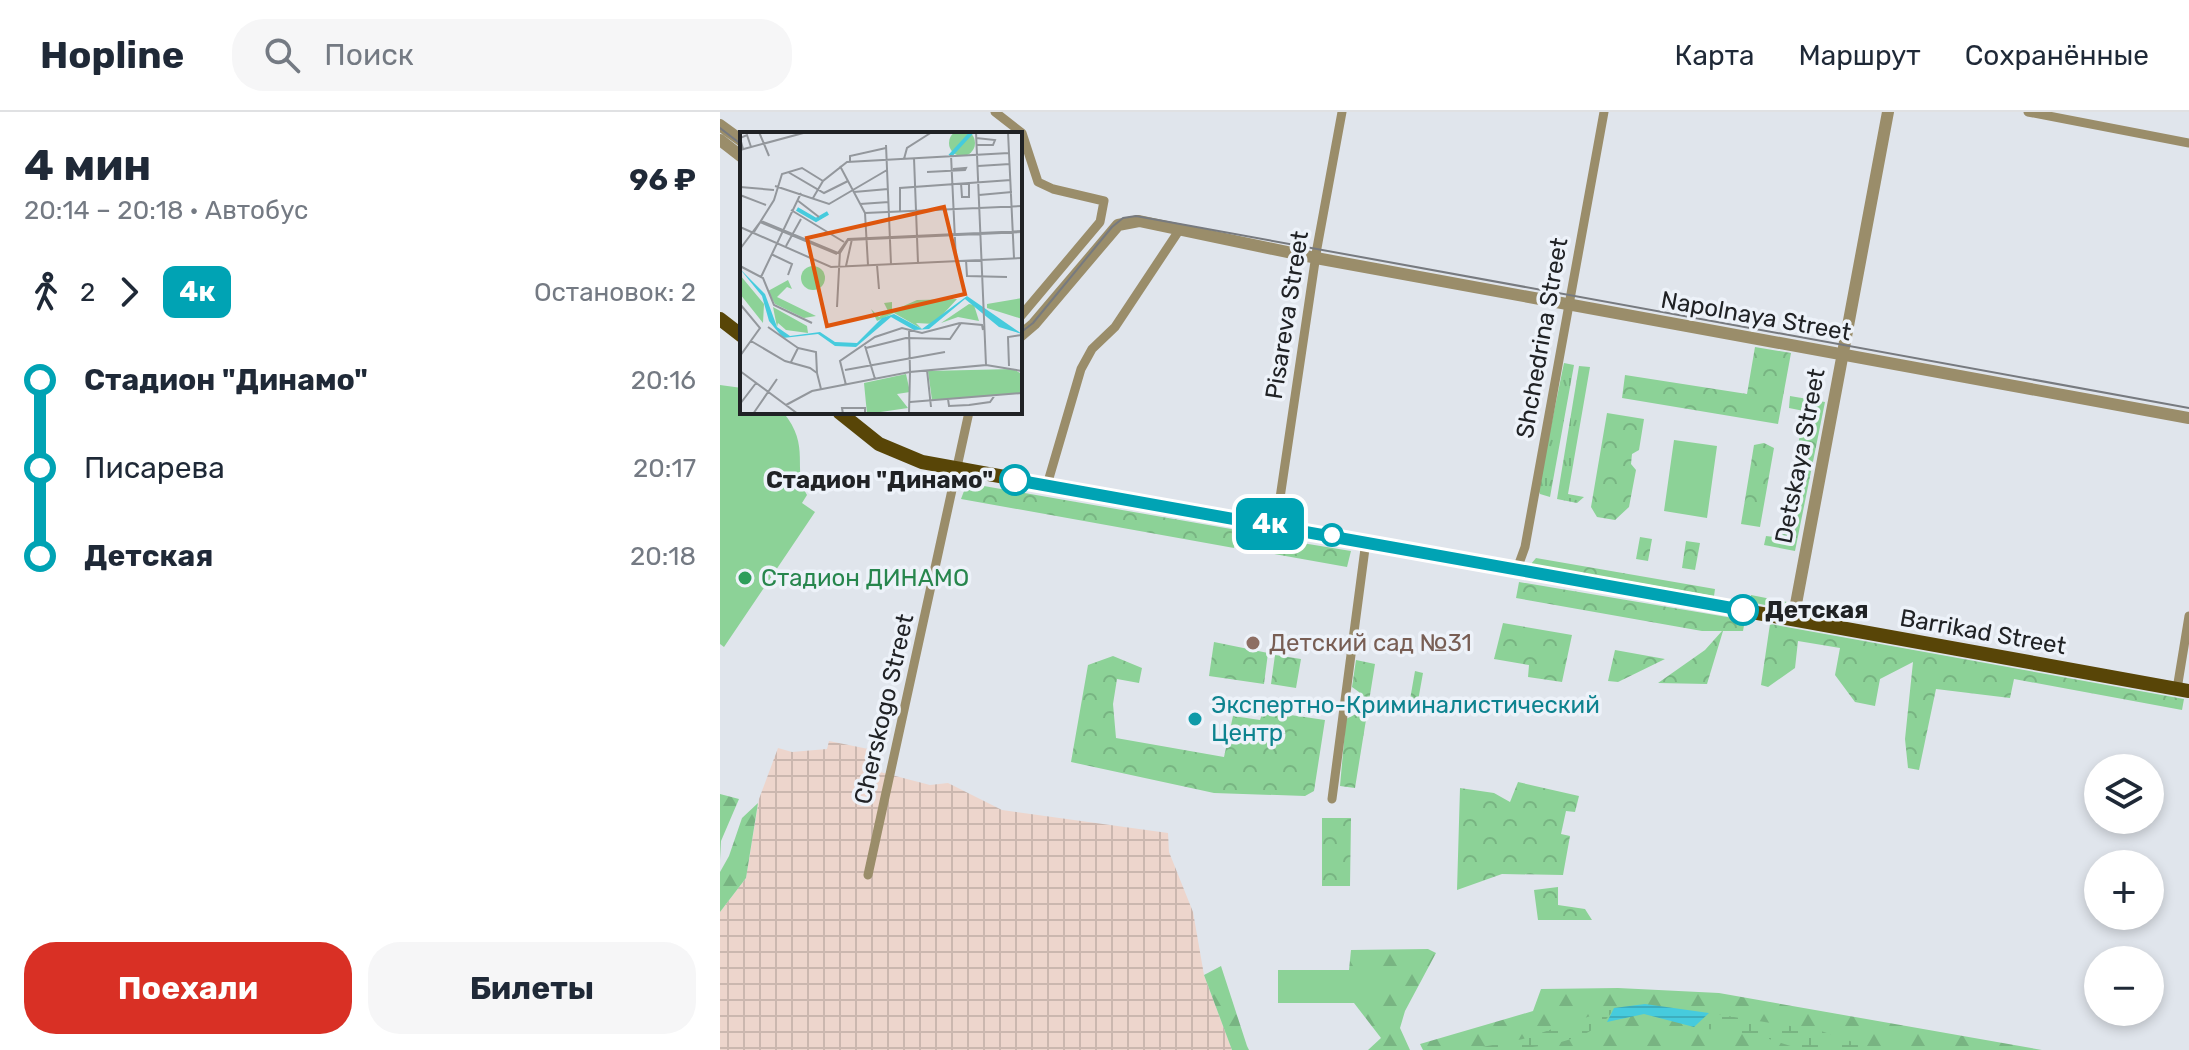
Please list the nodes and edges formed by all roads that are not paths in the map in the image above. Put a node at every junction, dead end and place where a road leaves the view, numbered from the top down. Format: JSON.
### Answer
{"nodes":[{"id":1,"x":995,"y":112,"type":"edge"},
{"id":2,"x":1342,"y":112,"type":"edge"},
{"id":3,"x":1604,"y":112,"type":"edge"},
{"id":4,"x":1888,"y":112,"type":"edge"},
{"id":5,"x":2028,"y":112,"type":"edge"},
{"id":6,"x":720,"y":125,"type":"edge"},
{"id":7,"x":1021,"y":132,"type":"edge"},
{"id":8,"x":1022,"y":133,"type":"edge"},
{"id":9,"x":720,"y":140,"type":"edge"},
{"id":10,"x":740,"y":140,"type":"edge"},
{"id":11,"x":2189,"y":143,"type":"edge"},
{"id":12,"x":740,"y":155,"type":"edge"},
{"id":13,"x":1180,"y":229,"type":"junction"},
{"id":14,"x":1316,"y":258,"type":"junction"},
{"id":15,"x":1568,"y":305,"type":"junction"},
{"id":16,"x":1022,"y":315,"type":"edge"},
{"id":17,"x":720,"y":319,"type":"edge"},
{"id":18,"x":740,"y":334,"type":"edge"},
{"id":19,"x":1022,"y":334,"type":"edge"},
{"id":20,"x":1841,"y":354,"type":"junction"},
{"id":21,"x":842,"y":414,"type":"edge"},
{"id":22,"x":969,"y":414,"type":"edge"},
{"id":23,"x":2189,"y":418,"type":"edge"},
{"id":24,"x":959,"y":469,"type":"junction"},
{"id":25,"x":1047,"y":485,"type":"junction"},
{"id":26,"x":1276,"y":525,"type":"junction"},
{"id":27,"x":1366,"y":541,"type":"junction"},
{"id":28,"x":1517,"y":569,"type":"junction"},
{"id":29,"x":2189,"y":616,"type":"edge"},
{"id":30,"x":1793,"y":620,"type":"junction"},
{"id":31,"x":2183,"y":690,"type":"edge"},
{"id":32,"x":1332,"y":799,"type":"dead end"},
{"id":33,"x":868,"y":875,"type":"dead end"}],
"edges":[{"from":1,"to":7,"type":"street"},
{"from":2,"to":14,"type":"street","name":"Pisareva Street"},
{"from":3,"to":15,"type":"street","name":"Shchedrina Street"},
{"from":4,"to":20,"type":"street","name":"Detskaya Street"},
{"from":5,"to":11,"type":"street"},
{"from":6,"to":10,"type":"street"},
{"from":8,"to":16,"type":"street"},
{"from":9,"to":12,"type":"street"},
{"from":13,"to":14,"type":"street","name":"Napolnaya Street"},
{"from":13,"to":19,"type":"street","name":"Napolnaya Street"},
{"from":13,"to":25,"type":"street"},
{"from":14,"to":15,"type":"street","name":"Napolnaya Street"},
{"from":14,"to":26,"type":"street","name":"Pisareva Street"},
{"from":15,"to":20,"type":"street","name":"Napolnaya Street"},
{"from":15,"to":28,"type":"street","name":"Shchedrina Street"},
{"from":17,"to":18,"type":"main road"},
{"from":20,"to":23,"type":"street","name":"Napolnaya Street"},
{"from":20,"to":30,"type":"street","name":"Detskaya Street"},
{"from":21,"to":24,"type":"main road","name":"Barrikad Street"},
{"from":22,"to":24,"type":"street","name":"Cherskogo Street"},
{"from":24,"to":25,"type":"main road","name":"Barrikad Street"},
{"from":24,"to":33,"type":"street","name":"Cherskogo Street"},
{"from":25,"to":26,"type":"main road","name":"Barrikad Street"},
{"from":26,"to":27,"type":"main road","name":"Barrikad Street"},
{"from":27,"to":28,"type":"main road","name":"Barrikad Street"},
{"from":27,"to":32,"type":"street"},
{"from":28,"to":30,"type":"main road","name":"Barrikad Street"},
{"from":29,"to":31,"type":"street"},
{"from":30,"to":31,"type":"main road","name":"Barrikad Street"}]}
